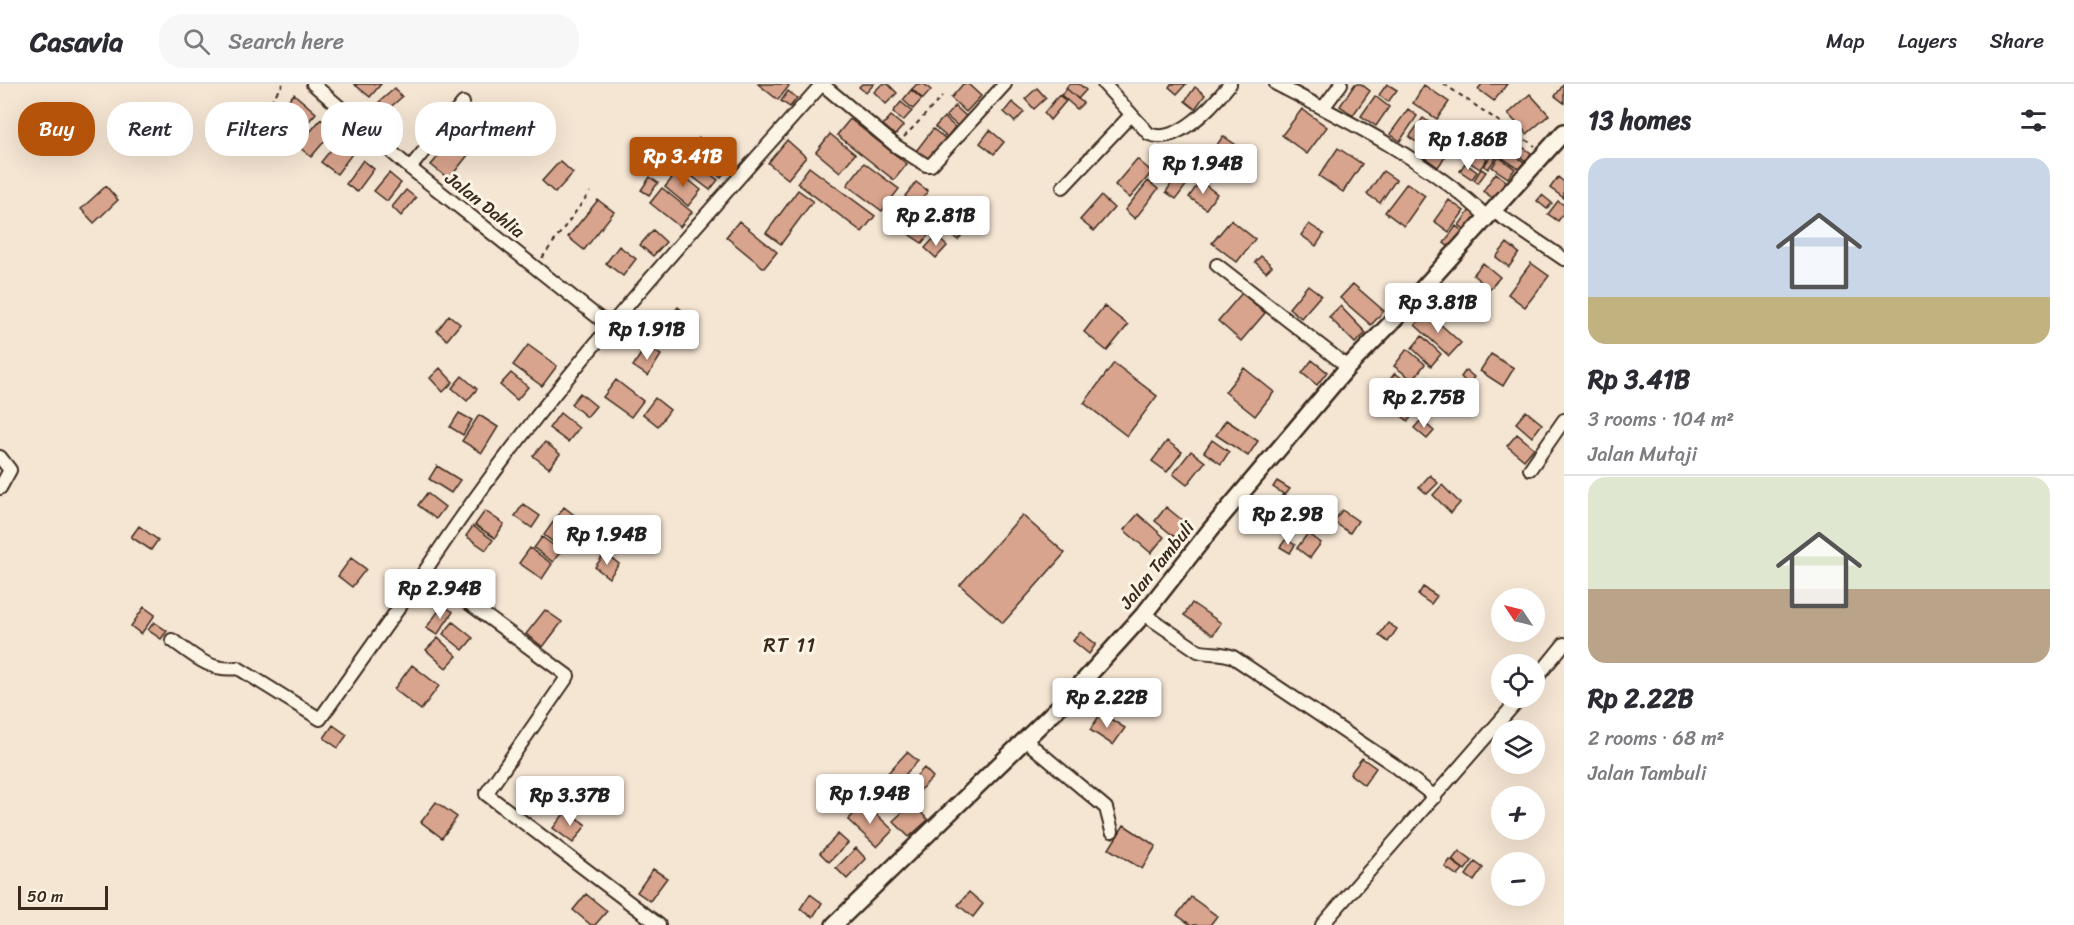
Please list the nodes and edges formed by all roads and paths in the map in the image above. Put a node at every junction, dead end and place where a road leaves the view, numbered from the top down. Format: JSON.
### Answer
{"nodes":[{"id":1,"x":283,"y":84,"type":"edge"},
{"id":2,"x":313,"y":84,"type":"edge"},
{"id":3,"x":822,"y":84,"type":"edge"},
{"id":4,"x":1005,"y":84,"type":"edge"},
{"id":5,"x":1104,"y":84,"type":"edge"},
{"id":6,"x":1230,"y":84,"type":"edge"},
{"id":7,"x":1276,"y":84,"type":"edge"},
{"id":8,"x":1341,"y":84,"type":"edge"},
{"id":9,"x":1444,"y":84,"type":"edge"},
{"id":10,"x":942,"y":97,"type":"dead end"},
{"id":11,"x":270,"y":102,"type":"edge"},
{"id":12,"x":1323,"y":108,"type":"junction"},
{"id":13,"x":1131,"y":115,"type":"junction"},
{"id":14,"x":1564,"y":132,"type":"edge"},
{"id":15,"x":896,"y":146,"type":"junction"},
{"id":16,"x":1545,"y":153,"type":"junction"},
{"id":17,"x":420,"y":156,"type":"edge"},
{"id":18,"x":410,"y":168,"type":"junction"},
{"id":19,"x":1063,"y":187,"type":"dead end"},
{"id":20,"x":590,"y":192,"type":"dead end"},
{"id":21,"x":1490,"y":214,"type":"junction"},
{"id":22,"x":1564,"y":259,"type":"edge"},
{"id":23,"x":1217,"y":265,"type":"dead end"},
{"id":24,"x":535,"y":267,"type":"junction"},
{"id":25,"x":609,"y":326,"type":"junction"},
{"id":26,"x":1348,"y":367,"type":"junction"},
{"id":27,"x":1564,"y":420,"type":"edge"},
{"id":28,"x":0,"y":457,"type":"edge"},
{"id":29,"x":1530,"y":469,"type":"dead end"},
{"id":30,"x":0,"y":488,"type":"edge"},
{"id":31,"x":425,"y":572,"type":"junction"},
{"id":32,"x":1144,"y":614,"type":"junction"},
{"id":33,"x":172,"y":640,"type":"dead end"},
{"id":34,"x":1564,"y":644,"type":"edge"},
{"id":35,"x":1545,"y":667,"type":"edge"},
{"id":36,"x":1511,"y":708,"type":"edge"},
{"id":37,"x":1025,"y":740,"type":"junction"},
{"id":38,"x":1435,"y":796,"type":"junction"},
{"id":39,"x":1112,"y":831,"type":"dead end"},
{"id":40,"x":660,"y":925,"type":"edge"},
{"id":41,"x":834,"y":925,"type":"edge"},
{"id":42,"x":1322,"y":925,"type":"edge"}],
"edges":[{"from":1,"to":11,"type":"path"},
{"from":2,"to":18,"type":"street","name":"Jalan Dahlia"},
{"from":3,"to":15,"type":"street"},
{"from":3,"to":25,"type":"street"},
{"from":4,"to":15,"type":"street"},
{"from":5,"to":13,"type":"street"},
{"from":6,"to":13,"type":"street"},
{"from":7,"to":12,"type":"street"},
{"from":8,"to":12,"type":"street"},
{"from":9,"to":16,"type":"path"},
{"from":10,"to":15,"type":"path"},
{"from":12,"to":21,"type":"street"},
{"from":13,"to":19,"type":"street"},
{"from":14,"to":16,"type":"street","name":"Jalan Tambuli"},
{"from":16,"to":21,"type":"street","name":"Jalan Tambuli"},
{"from":17,"to":18,"type":"street"},
{"from":18,"to":24,"type":"street","name":"Jalan Dahlia"},
{"from":20,"to":24,"type":"path"},
{"from":21,"to":22,"type":"street"},
{"from":21,"to":26,"type":"street","name":"Jalan Tambuli"},
{"from":23,"to":26,"type":"street"},
{"from":24,"to":25,"type":"street","name":"Jalan Dahlia"},
{"from":25,"to":31,"type":"street"},
{"from":26,"to":32,"type":"street","name":"Jalan Tambuli"},
{"from":27,"to":29,"type":"street"},
{"from":28,"to":30,"type":"street"},
{"from":31,"to":33,"type":"street"},
{"from":31,"to":40,"type":"street"},
{"from":32,"to":37,"type":"street","name":"Jalan Tambuli"},
{"from":32,"to":38,"type":"street"},
{"from":34,"to":35,"type":"street"},
{"from":36,"to":38,"type":"street"},
{"from":37,"to":39,"type":"street"},
{"from":37,"to":41,"type":"street","name":"Jalan Tambuli"},
{"from":38,"to":42,"type":"street"}]}
